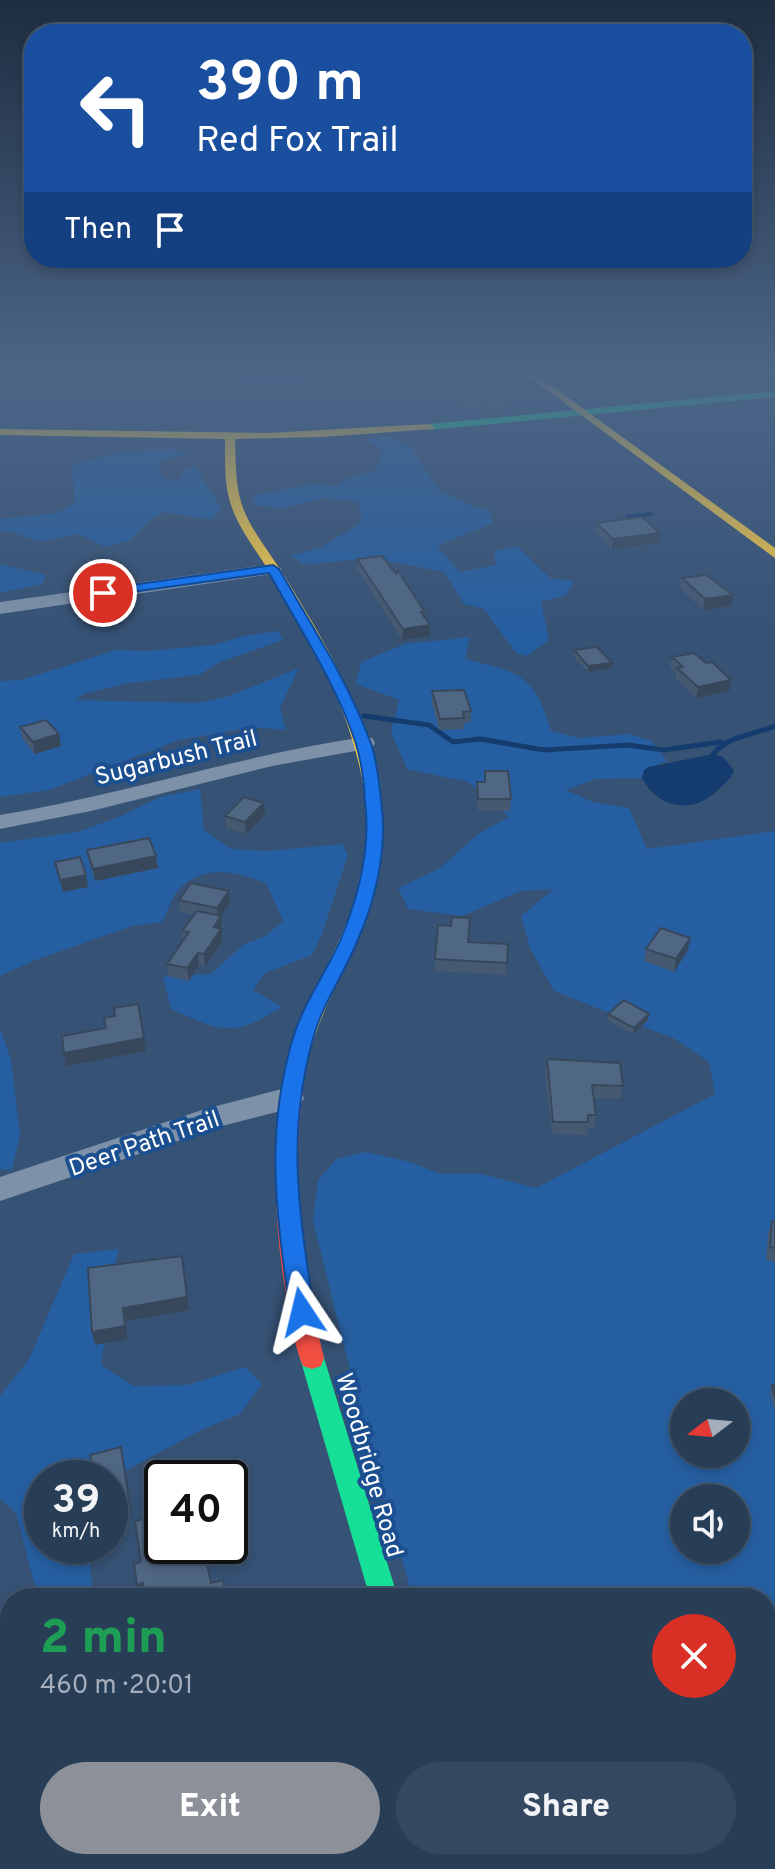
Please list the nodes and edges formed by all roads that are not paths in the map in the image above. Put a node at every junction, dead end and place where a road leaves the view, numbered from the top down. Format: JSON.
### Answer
{"nodes":[{"id":1,"x":230,"y":457,"type":"edge"},
{"id":2,"x":643,"y":457,"type":"edge"},
{"id":3,"x":775,"y":554,"type":"edge"},
{"id":4,"x":273,"y":569,"type":"junction"},
{"id":5,"x":0,"y":608,"type":"edge"},
{"id":6,"x":364,"y":743,"type":"junction"},
{"id":7,"x":0,"y":822,"type":"edge"},
{"id":8,"x":289,"y":1098,"type":"junction"},
{"id":9,"x":0,"y":1189,"type":"edge"},
{"id":10,"x":381,"y":1588,"type":"edge"}],
"edges":[{"from":1,"to":4,"type":"street","name":"Woodbridge Road"},
{"from":2,"to":3,"type":"street"},
{"from":4,"to":5,"type":"street"},
{"from":4,"to":6,"type":"street","name":"Woodbridge Road"},
{"from":6,"to":7,"type":"street","name":"Sugarbush Trail"},
{"from":6,"to":8,"type":"street","name":"Woodbridge Road"},
{"from":8,"to":9,"type":"street","name":"Deer Path Trail"},
{"from":8,"to":10,"type":"street","name":"Woodbridge Road"}]}
